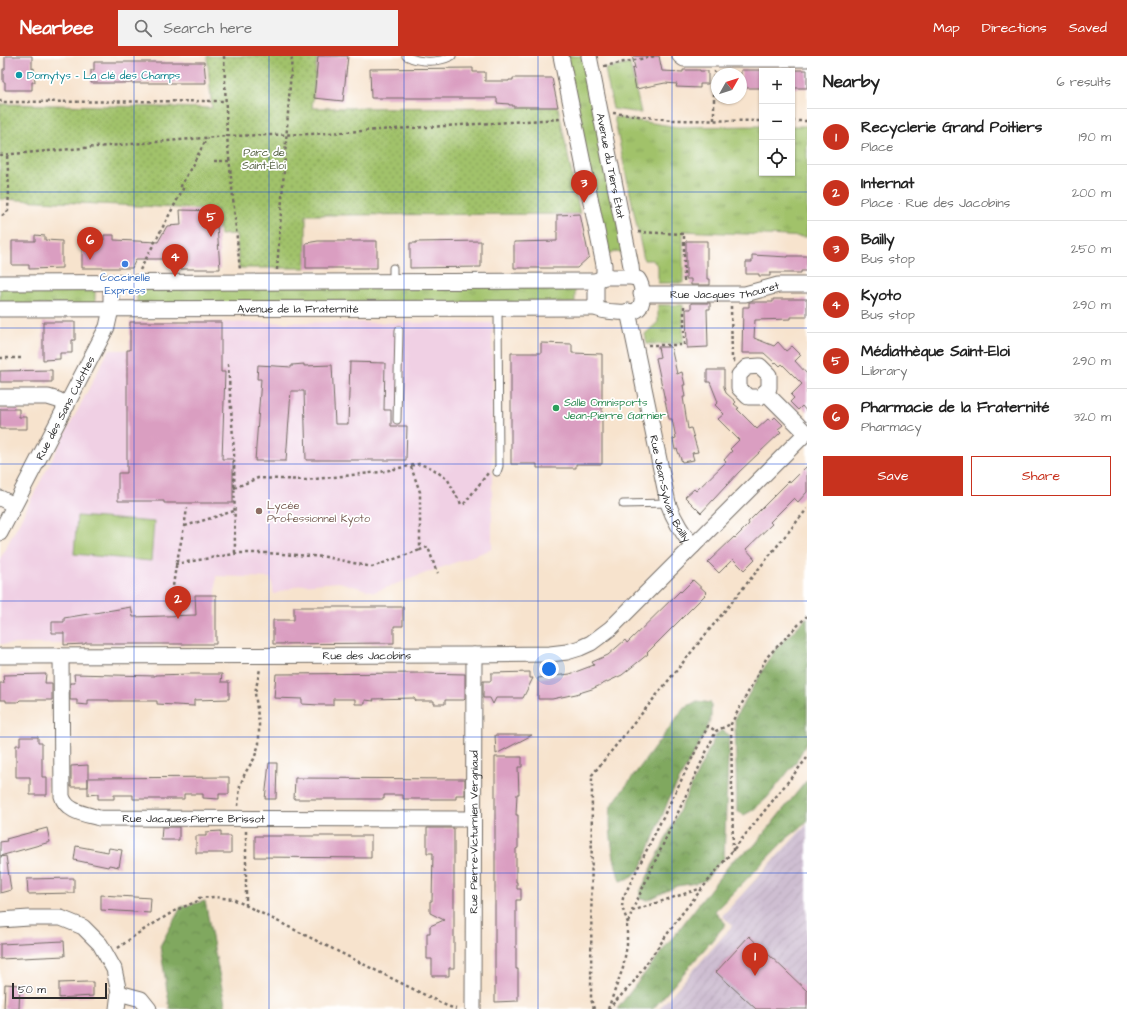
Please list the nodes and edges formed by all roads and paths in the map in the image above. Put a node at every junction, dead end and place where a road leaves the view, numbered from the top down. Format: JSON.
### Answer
{"nodes":[{"id":1,"x":224,"y":56,"type":"edge"},
{"id":2,"x":292,"y":56,"type":"edge"},
{"id":3,"x":406,"y":56,"type":"edge"},
{"id":4,"x":452,"y":56,"type":"edge"},
{"id":5,"x":561,"y":56,"type":"edge"},
{"id":6,"x":656,"y":56,"type":"edge"},
{"id":7,"x":680,"y":56,"type":"edge"},
{"id":8,"x":718,"y":58,"type":"junction"},
{"id":9,"x":807,"y":59,"type":"edge"},
{"id":10,"x":590,"y":62,"type":"edge"},
{"id":11,"x":0,"y":99,"type":"edge"},
{"id":12,"x":226,"y":101,"type":"junction"},
{"id":13,"x":601,"y":115,"type":"junction"},
{"id":14,"x":573,"y":116,"type":"junction"},
{"id":15,"x":714,"y":120,"type":"junction"},
{"id":16,"x":759,"y":121,"type":"edge"},
{"id":17,"x":795,"y":121,"type":"edge"},
{"id":18,"x":807,"y":121,"type":"edge"},
{"id":19,"x":286,"y":135,"type":"junction"},
{"id":20,"x":227,"y":136,"type":"junction"},
{"id":21,"x":207,"y":138,"type":"junction"},
{"id":22,"x":7,"y":154,"type":"junction"},
{"id":23,"x":0,"y":155,"type":"edge"},
{"id":24,"x":214,"y":161,"type":"dead end"},
{"id":25,"x":230,"y":161,"type":"junction"},
{"id":26,"x":2,"y":216,"type":"dead end"},
{"id":27,"x":635,"y":232,"type":"dead end"},
{"id":28,"x":240,"y":271,"type":"dead end"},
{"id":29,"x":277,"y":271,"type":"dead end"},
{"id":30,"x":632,"y":277,"type":"junction"},
{"id":31,"x":600,"y":279,"type":"junction"},
{"id":32,"x":111,"y":282,"type":"junction"},
{"id":33,"x":130,"y":282,"type":"junction"},
{"id":34,"x":0,"y":283,"type":"edge"},
{"id":35,"x":684,"y":285,"type":"dead end"},
{"id":36,"x":807,"y":285,"type":"edge"},
{"id":37,"x":642,"y":294,"type":"junction"},
{"id":38,"x":731,"y":294,"type":"junction"},
{"id":39,"x":684,"y":304,"type":"dead end"},
{"id":40,"x":498,"y":308,"type":"junction"},
{"id":41,"x":596,"y":308,"type":"junction"},
{"id":42,"x":0,"y":309,"type":"edge"},
{"id":43,"x":111,"y":309,"type":"junction"},
{"id":44,"x":628,"y":311,"type":"junction"},
{"id":45,"x":399,"y":330,"type":"dead end"},
{"id":46,"x":644,"y":345,"type":"dead end"},
{"id":47,"x":0,"y":358,"type":"edge"},
{"id":48,"x":21,"y":358,"type":"dead end"},
{"id":49,"x":228,"y":364,"type":"dead end"},
{"id":50,"x":743,"y":371,"type":"junction"},
{"id":51,"x":764,"y":392,"type":"junction"},
{"id":52,"x":0,"y":398,"type":"edge"},
{"id":53,"x":67,"y":405,"type":"junction"},
{"id":54,"x":397,"y":420,"type":"dead end"},
{"id":55,"x":806,"y":432,"type":"edge"},
{"id":56,"x":411,"y":467,"type":"junction"},
{"id":57,"x":498,"y":469,"type":"joint"},
{"id":58,"x":234,"y":488,"type":"junction"},
{"id":59,"x":0,"y":498,"type":"edge"},
{"id":60,"x":668,"y":503,"type":"junction"},
{"id":61,"x":623,"y":504,"type":"dead end"},
{"id":62,"x":14,"y":505,"type":"junction"},
{"id":63,"x":187,"y":508,"type":"dead end"},
{"id":64,"x":807,"y":509,"type":"edge"},
{"id":65,"x":234,"y":511,"type":"junction"},
{"id":66,"x":185,"y":526,"type":"junction"},
{"id":67,"x":0,"y":533,"type":"edge"},
{"id":68,"x":694,"y":546,"type":"junction"},
{"id":69,"x":420,"y":550,"type":"junction"},
{"id":70,"x":235,"y":554,"type":"junction"},
{"id":71,"x":175,"y":564,"type":"junction"},
{"id":72,"x":438,"y":573,"type":"dead end"},
{"id":73,"x":172,"y":598,"type":"dead end"},
{"id":74,"x":807,"y":616,"type":"edge"},
{"id":75,"x":474,"y":655,"type":"junction"},
{"id":76,"x":0,"y":656,"type":"edge"},
{"id":77,"x":61,"y":656,"type":"junction"},
{"id":78,"x":256,"y":669,"type":"dead end"},
{"id":79,"x":260,"y":669,"type":"junction"},
{"id":80,"x":268,"y":669,"type":"dead end"},
{"id":81,"x":731,"y":724,"type":"junction"},
{"id":82,"x":716,"y":731,"type":"junction"},
{"id":83,"x":807,"y":758,"type":"edge"},
{"id":84,"x":241,"y":818,"type":"junction"},
{"id":85,"x":474,"y":819,"type":"junction"},
{"id":86,"x":733,"y":852,"type":"junction"},
{"id":87,"x":704,"y":888,"type":"junction"},
{"id":88,"x":246,"y":905,"type":"junction"},
{"id":89,"x":632,"y":911,"type":"junction"},
{"id":90,"x":0,"y":920,"type":"edge"},
{"id":91,"x":628,"y":923,"type":"junction"},
{"id":92,"x":104,"y":950,"type":"junction"},
{"id":93,"x":119,"y":993,"type":"junction"},
{"id":94,"x":117,"y":1009,"type":"edge"},
{"id":95,"x":149,"y":1009,"type":"edge"},
{"id":96,"x":456,"y":1009,"type":"edge"},
{"id":97,"x":473,"y":1009,"type":"edge"},
{"id":98,"x":594,"y":1009,"type":"edge"},
{"id":99,"x":608,"y":1009,"type":"edge"}],
"edges":[{"from":1,"to":12,"type":"path"},
{"from":2,"to":19,"type":"path"},
{"from":3,"to":4,"type":"lane"},
{"from":5,"to":14,"type":"street"},
{"from":6,"to":10,"type":"path"},
{"from":7,"to":8,"type":"street"},
{"from":8,"to":9,"type":"street"},
{"from":8,"to":15,"type":"path"},
{"from":10,"to":13,"type":"street","name":"Avenue du Tiers État"},
{"from":11,"to":12,"type":"path"},
{"from":12,"to":20,"type":"path"},
{"from":13,"to":15,"type":"path"},
{"from":13,"to":30,"type":"street","name":"Avenue du Tiers État"},
{"from":14,"to":19,"type":"path"},
{"from":14,"to":31,"type":"street"},
{"from":15,"to":16,"type":"path"},
{"from":17,"to":18,"type":"path"},
{"from":19,"to":20,"type":"path"},
{"from":19,"to":29,"type":"path"},
{"from":20,"to":21,"type":"path"},
{"from":20,"to":25,"type":"path"},
{"from":21,"to":22,"type":"path"},
{"from":21,"to":33,"type":"path"},
{"from":22,"to":23,"type":"path"},
{"from":22,"to":26,"type":"path"},
{"from":24,"to":25,"type":"path"},
{"from":25,"to":28,"type":"path"},
{"from":27,"to":35,"type":"path"},
{"from":30,"to":31,"type":"street"},
{"from":30,"to":37,"type":"street"},
{"from":31,"to":33,"type":"street"},
{"from":31,"to":41,"type":"street"},
{"from":32,"to":33,"type":"street"},
{"from":32,"to":34,"type":"street"},
{"from":32,"to":43,"type":"street","name":"Rue des Sans Culottes"},
{"from":36,"to":38,"type":"street","name":"Rue Jacques Thouret"},
{"from":37,"to":38,"type":"street","name":"Rue Jacques Thouret"},
{"from":37,"to":44,"type":"street"},
{"from":38,"to":50,"type":"path"},
{"from":39,"to":46,"type":"path"},
{"from":40,"to":41,"type":"street","name":"Avenue de la Fraternité"},
{"from":40,"to":43,"type":"street","name":"Avenue de la Fraternité"},
{"from":40,"to":57,"type":"lane"},
{"from":41,"to":44,"type":"street"},
{"from":42,"to":43,"type":"street","name":"Avenue de la Fraternité"},
{"from":43,"to":53,"type":"street","name":"Rue des Sans Culottes"},
{"from":44,"to":60,"type":"street","name":"Rue Jean-Sylvain Bailly"},
{"from":45,"to":54,"type":"lane"},
{"from":47,"to":48,"type":"path"},
{"from":49,"to":58,"type":"path"},
{"from":50,"to":51,"type":"street"},
{"from":50,"to":51,"type":"street"},
{"from":51,"to":55,"type":"street"},
{"from":52,"to":53,"type":"street"},
{"from":53,"to":62,"type":"street","name":"Rue des Sans Culottes"},
{"from":55,"to":68,"type":"street","name":"Rue des Jacobins"},
{"from":56,"to":57,"type":"path"},
{"from":56,"to":58,"type":"path"},
{"from":56,"to":69,"type":"path"},
{"from":58,"to":65,"type":"path"},
{"from":59,"to":62,"type":"street"},
{"from":60,"to":61,"type":"lane"},
{"from":60,"to":68,"type":"street","name":"Rue Jean-Sylvain Bailly"},
{"from":62,"to":67,"type":"street","name":"Rue des Sans Culottes"},
{"from":63,"to":66,"type":"path"},
{"from":64,"to":98,"type":"path"},
{"from":65,"to":66,"type":"path"},
{"from":65,"to":70,"type":"path"},
{"from":66,"to":71,"type":"path"},
{"from":68,"to":75,"type":"street","name":"Rue des Jacobins"},
{"from":69,"to":70,"type":"path"},
{"from":69,"to":72,"type":"path"},
{"from":70,"to":71,"type":"path"},
{"from":71,"to":73,"type":"path"},
{"from":74,"to":81,"type":"path"},
{"from":75,"to":77,"type":"street","name":"Rue des Jacobins"},
{"from":75,"to":85,"type":"street","name":"Rue Pierre-Victurnien Vergniaud"},
{"from":76,"to":77,"type":"street","name":"Rue des Jacobins"},
{"from":77,"to":84,"type":"street","name":"Rue Jacques-Pierre Brissot"},
{"from":78,"to":79,"type":"path"},
{"from":79,"to":80,"type":"path"},
{"from":79,"to":84,"type":"path"},
{"from":81,"to":82,"type":"path"},
{"from":81,"to":86,"type":"path"},
{"from":82,"to":89,"type":"path"},
{"from":82,"to":91,"type":"path"},
{"from":83,"to":86,"type":"path"},
{"from":84,"to":85,"type":"street","name":"Rue Jacques-Pierre Brissot"},
{"from":84,"to":88,"type":"path"},
{"from":85,"to":97,"type":"street","name":"Rue Pierre-Victurnien Vergniaud"},
{"from":86,"to":87,"type":"path"},
{"from":87,"to":89,"type":"path"},
{"from":87,"to":99,"type":"path"},
{"from":88,"to":92,"type":"path"},
{"from":88,"to":96,"type":"path"},
{"from":89,"to":91,"type":"path"},
{"from":90,"to":92,"type":"street"},
{"from":91,"to":99,"type":"path"},
{"from":92,"to":93,"type":"street"},
{"from":93,"to":94,"type":"street"},
{"from":93,"to":95,"type":"street"}]}
